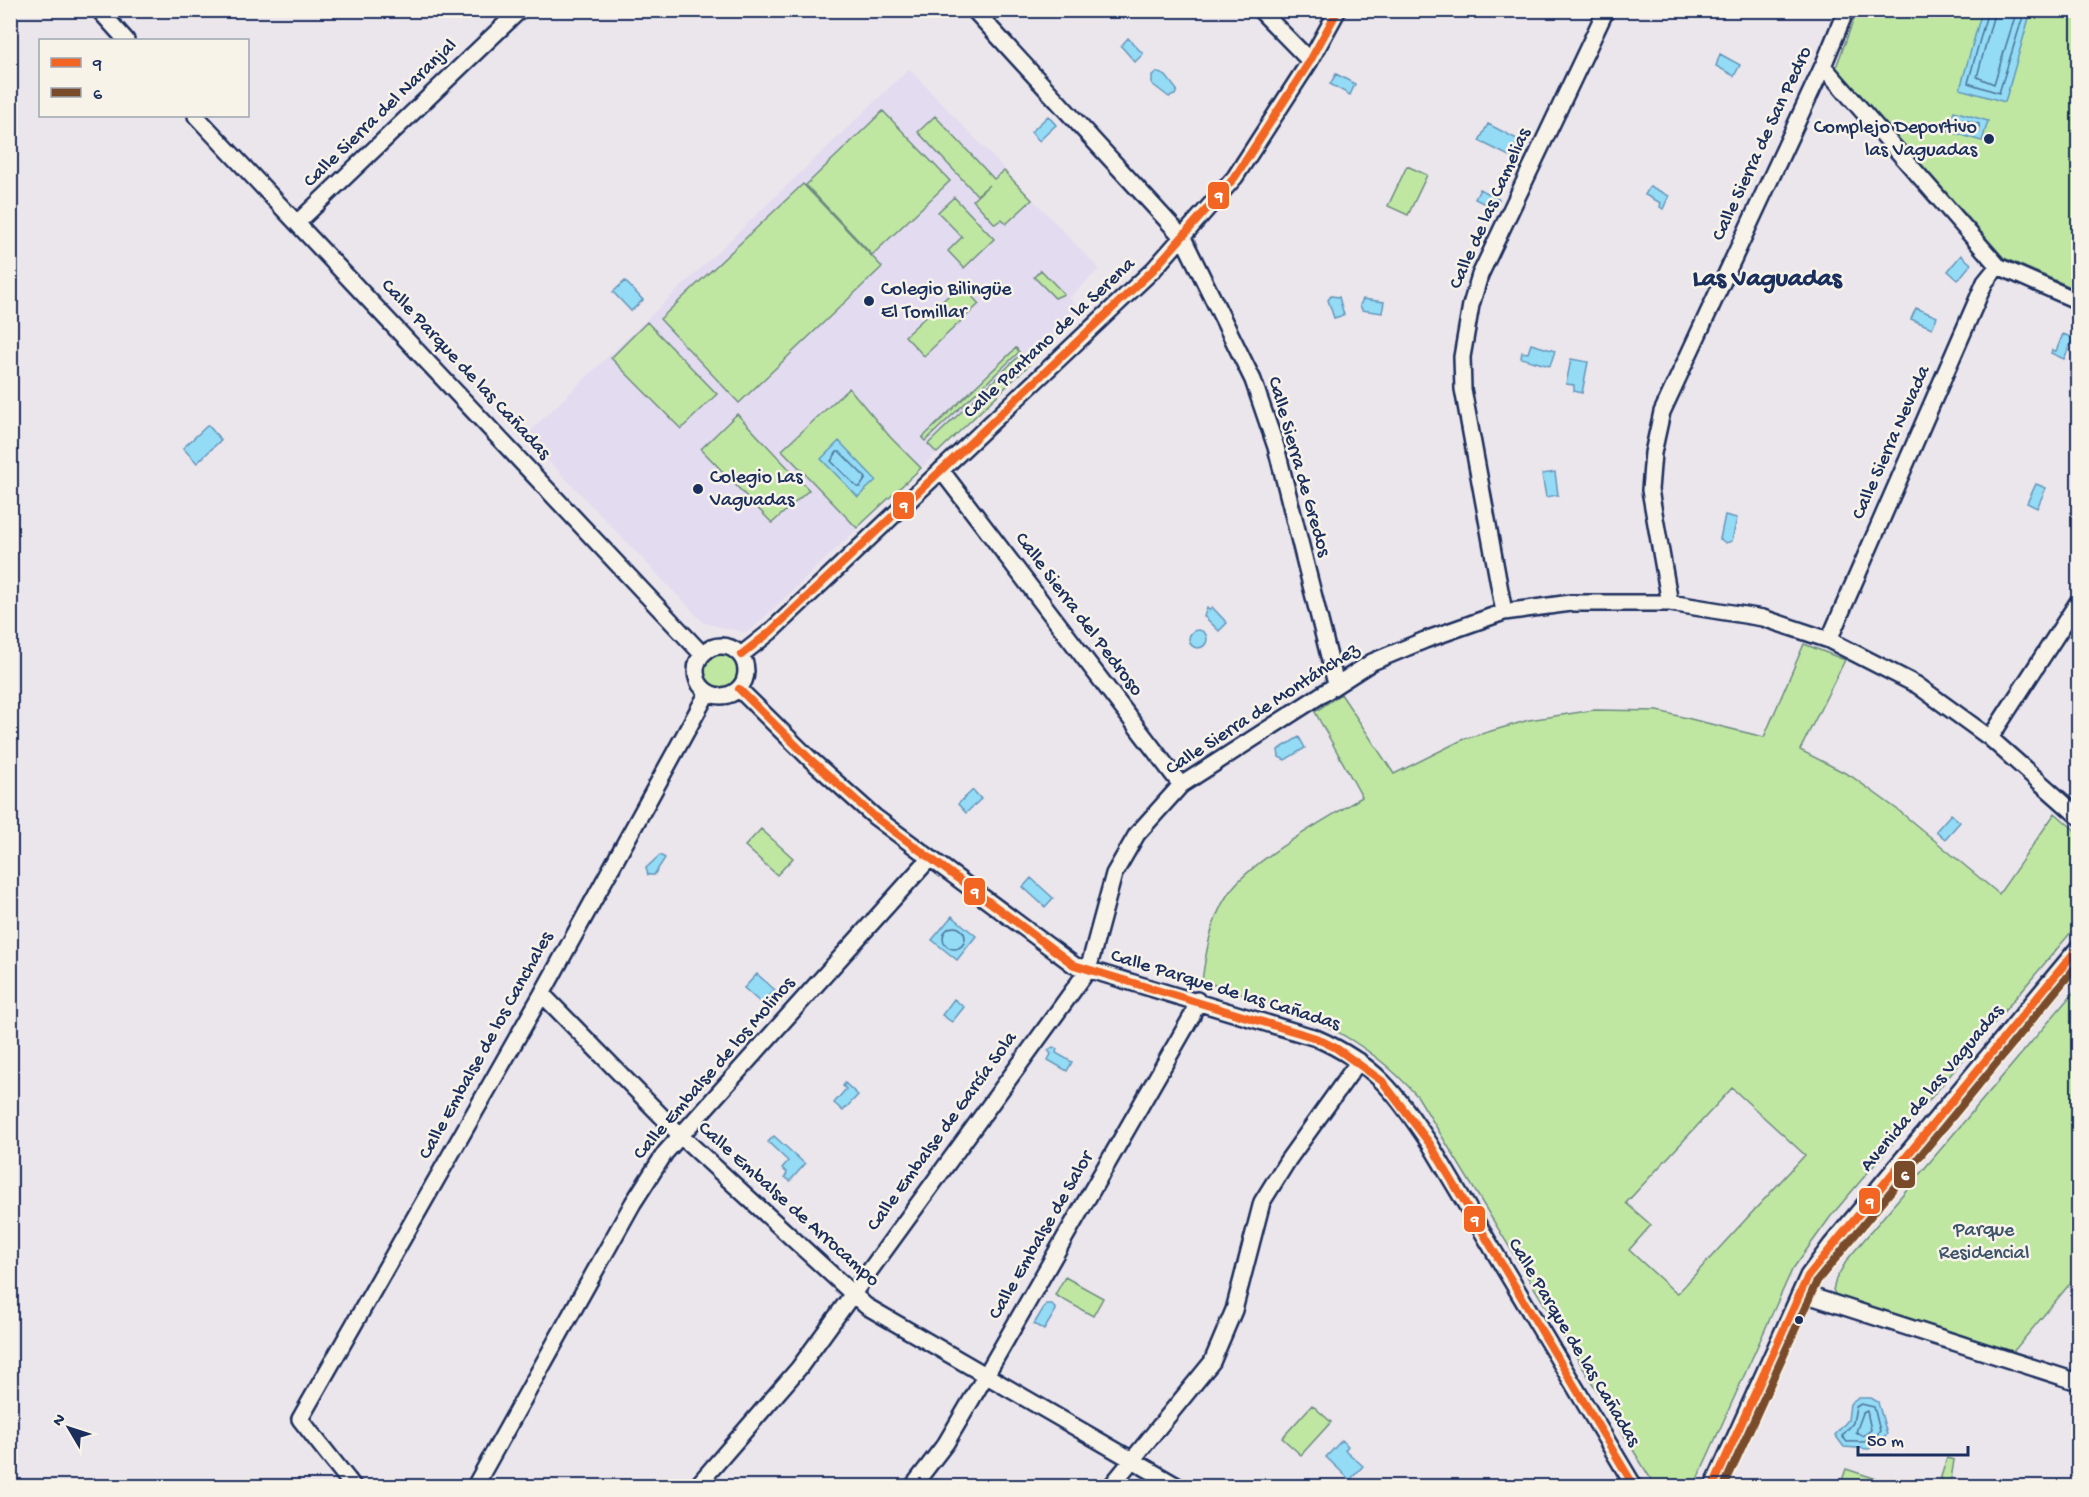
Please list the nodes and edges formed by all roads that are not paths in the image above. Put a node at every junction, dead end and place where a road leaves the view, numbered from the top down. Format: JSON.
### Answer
{"nodes":[{"id":1,"x":99,"y":10,"type":"edge"},
{"id":2,"x":520,"y":10,"type":"edge"},
{"id":3,"x":975,"y":10,"type":"edge"},
{"id":4,"x":1260,"y":10,"type":"edge"},
{"id":5,"x":1338,"y":10,"type":"edge"},
{"id":6,"x":1605,"y":10,"type":"edge"},
{"id":7,"x":1846,"y":10,"type":"edge"},
{"id":8,"x":125,"y":39,"type":"edge"},
{"id":9,"x":1310,"y":61,"type":"junction"},
{"id":10,"x":1823,"y":66,"type":"junction"},
{"id":11,"x":197,"y":117,"type":"edge"},
{"id":12,"x":297,"y":223,"type":"junction"},
{"id":13,"x":1183,"y":238,"type":"junction"},
{"id":14,"x":1998,"y":266,"type":"junction"},
{"id":15,"x":2079,"y":301,"type":"edge"},
{"id":16,"x":941,"y":470,"type":"junction"},
{"id":17,"x":2079,"y":602,"type":"edge"},
{"id":18,"x":1671,"y":603,"type":"junction"},
{"id":19,"x":1504,"y":612,"type":"junction"},
{"id":20,"x":1829,"y":640,"type":"junction"},
{"id":21,"x":702,"y":654,"type":"junction"},
{"id":22,"x":741,"y":655,"type":"junction"},
{"id":23,"x":1336,"y":684,"type":"junction"},
{"id":24,"x":739,"y":689,"type":"junction"},
{"id":25,"x":708,"y":692,"type":"junction"},
{"id":26,"x":1990,"y":738,"type":"junction"},
{"id":27,"x":1181,"y":785,"type":"junction"},
{"id":28,"x":2079,"y":816,"type":"edge"},
{"id":29,"x":930,"y":858,"type":"junction"},
{"id":30,"x":2079,"y":948,"type":"edge"},
{"id":31,"x":1088,"y":970,"type":"junction"},
{"id":32,"x":542,"y":994,"type":"junction"},
{"id":33,"x":1197,"y":1000,"type":"junction"},
{"id":34,"x":1359,"y":1060,"type":"junction"},
{"id":35,"x":680,"y":1135,"type":"junction"},
{"id":36,"x":1801,"y":1293,"type":"junction"},
{"id":37,"x":852,"y":1294,"type":"junction"},
{"id":38,"x":986,"y":1375,"type":"junction"},
{"id":39,"x":2079,"y":1382,"type":"edge"},
{"id":40,"x":1132,"y":1460,"type":"junction"},
{"id":41,"x":353,"y":1486,"type":"edge"},
{"id":42,"x":475,"y":1486,"type":"edge"},
{"id":43,"x":697,"y":1486,"type":"edge"},
{"id":44,"x":913,"y":1486,"type":"edge"},
{"id":45,"x":1111,"y":1486,"type":"edge"},
{"id":46,"x":1178,"y":1486,"type":"edge"},
{"id":47,"x":1634,"y":1486,"type":"edge"},
{"id":48,"x":1713,"y":1486,"type":"edge"}],
"edges":[{"from":1,"to":8,"type":"street"},
{"from":2,"to":12,"type":"street","name":"Calle Sierra del Naranjal"},
{"from":3,"to":13,"type":"street","name":"Calle Sierra de Gredos"},
{"from":4,"to":9,"type":"street"},
{"from":5,"to":9,"type":"street","name":"Calle Pantano de la Serena"},
{"from":6,"to":19,"type":"street","name":"Calle de las Camelias"},
{"from":7,"to":10,"type":"street","name":"Calle Sierra de San Pedro"},
{"from":9,"to":13,"type":"street","name":"Calle Pantano de la Serena"},
{"from":10,"to":14,"type":"street"},
{"from":10,"to":18,"type":"street","name":"Calle Sierra de San Pedro"},
{"from":11,"to":12,"type":"street","name":"Calle Parque de las Cañadas"},
{"from":12,"to":21,"type":"street","name":"Calle Parque de las Cañadas"},
{"from":13,"to":16,"type":"street","name":"Calle Pantano de la Serena"},
{"from":13,"to":23,"type":"street","name":"Calle Sierra de Gredos"},
{"from":14,"to":15,"type":"street"},
{"from":14,"to":20,"type":"street","name":"Calle Sierra Nevada"},
{"from":16,"to":22,"type":"street","name":"Calle Pantano de la Serena"},
{"from":16,"to":27,"type":"street","name":"Calle Sierra del Pedroso"},
{"from":17,"to":26,"type":"street"},
{"from":18,"to":19,"type":"street","name":"Calle Sierra de Montánchez"},
{"from":18,"to":20,"type":"street","name":"Calle Sierra de Montánchez"},
{"from":19,"to":23,"type":"street","name":"Calle Sierra de Montánchez"},
{"from":20,"to":26,"type":"street","name":"Calle Sierra de Montánchez"},
{"from":21,"to":22,"type":"street"},
{"from":21,"to":25,"type":"street"},
{"from":22,"to":24,"type":"street"},
{"from":23,"to":27,"type":"street","name":"Calle Sierra de Montánchez"},
{"from":24,"to":25,"type":"street"},
{"from":24,"to":29,"type":"street","name":"Calle Parque de las Cañadas"},
{"from":25,"to":32,"type":"street","name":"Calle Embalse de los Canchales"},
{"from":26,"to":28,"type":"street","name":"Calle Sierra de Montánchez"},
{"from":27,"to":31,"type":"street","name":"Calle Sierra de Montánchez"},
{"from":29,"to":31,"type":"street","name":"Calle Parque de las Cañadas"},
{"from":29,"to":35,"type":"street","name":"Calle Embalse de los Molinos"},
{"from":30,"to":36,"type":"street","name":"Avenida de las Vaguadas"},
{"from":31,"to":33,"type":"street","name":"Calle Parque de las Cañadas"},
{"from":31,"to":37,"type":"street","name":"Calle Embalse de García Sola"},
{"from":32,"to":35,"type":"street","name":"Calle Embalse de Arrocampo"},
{"from":32,"to":41,"type":"street","name":"Calle Embalse de los Canchales"},
{"from":33,"to":34,"type":"street","name":"Calle Parque de las Cañadas"},
{"from":33,"to":38,"type":"street","name":"Calle Embalse de Salor"},
{"from":34,"to":40,"type":"street"},
{"from":34,"to":47,"type":"street","name":"Calle Parque de las Cañadas"},
{"from":35,"to":37,"type":"street","name":"Calle Embalse de Arrocampo"},
{"from":35,"to":42,"type":"street","name":"Calle Embalse de los Molinos"},
{"from":36,"to":39,"type":"street"},
{"from":36,"to":48,"type":"street","name":"Avenida de las Vaguadas"},
{"from":37,"to":38,"type":"street","name":"Calle Embalse de Arrocampo"},
{"from":37,"to":43,"type":"street","name":"Calle Embalse de García Sola"},
{"from":38,"to":40,"type":"street","name":"Calle Embalse de Arrocampo"},
{"from":38,"to":44,"type":"street","name":"Calle Embalse de Salor"},
{"from":40,"to":45,"type":"street"},
{"from":40,"to":46,"type":"street","name":"Calle Embalse de Arrocampo"}]}
